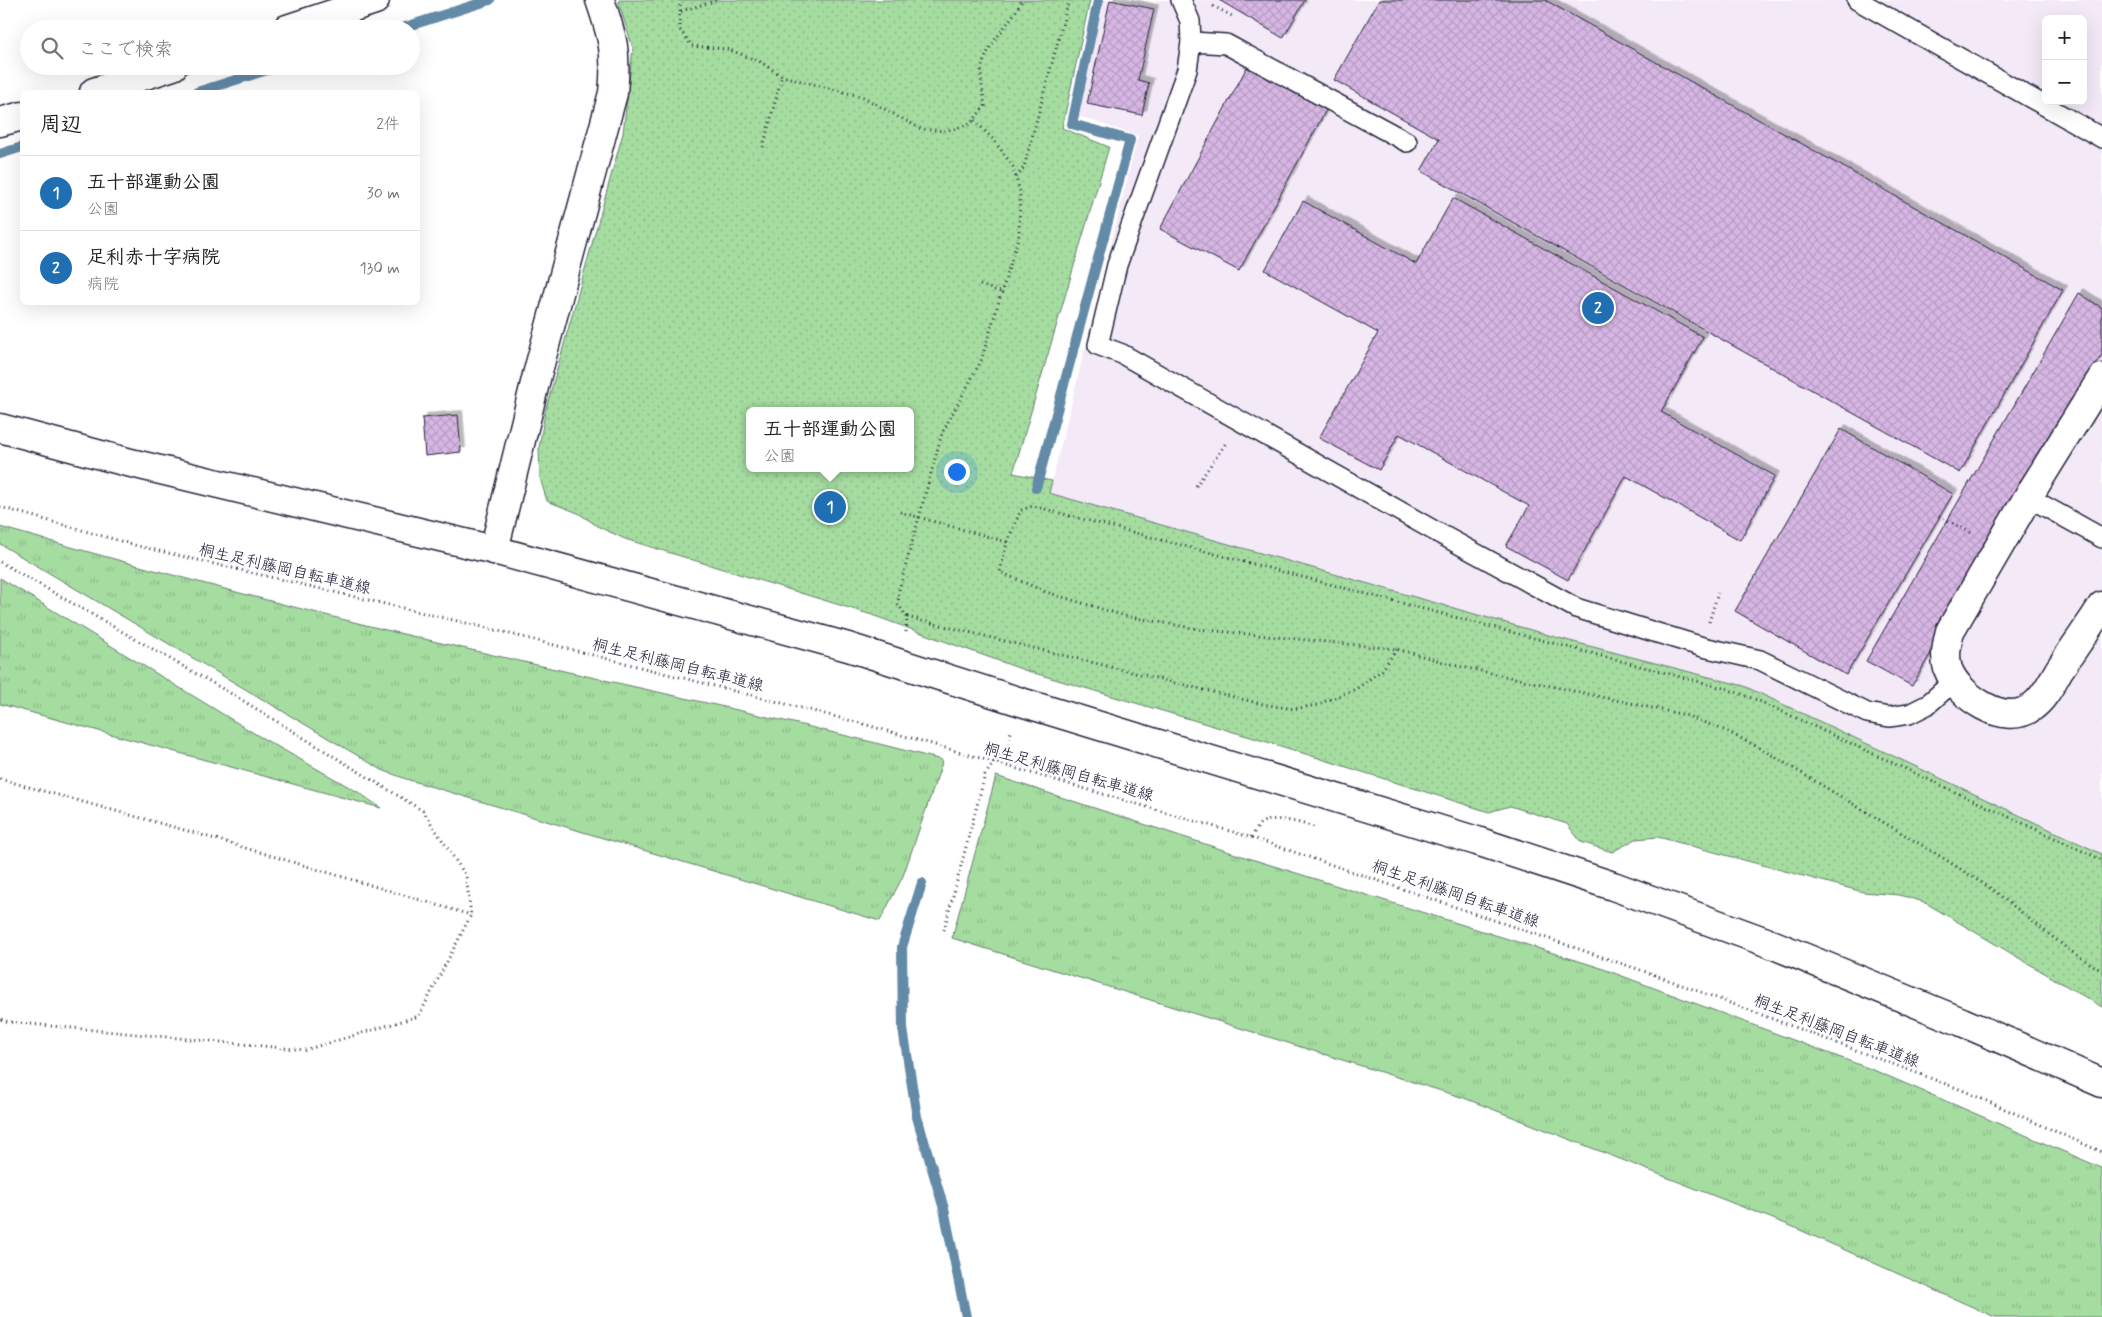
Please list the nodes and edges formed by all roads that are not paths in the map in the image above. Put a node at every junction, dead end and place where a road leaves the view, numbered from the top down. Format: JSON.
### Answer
{"nodes":[{"id":1,"x":375,"y":0,"type":"edge"},
{"id":2,"x":600,"y":0,"type":"edge"},
{"id":3,"x":1181,"y":0,"type":"edge"},
{"id":4,"x":1857,"y":0,"type":"edge"},
{"id":5,"x":314,"y":20,"type":"edge"},
{"id":6,"x":1191,"y":42,"type":"junction"},
{"id":7,"x":146,"y":75,"type":"edge"},
{"id":8,"x":100,"y":90,"type":"edge"},
{"id":9,"x":20,"y":117,"type":"edge"},
{"id":10,"x":0,"y":122,"type":"edge"},
{"id":11,"x":2102,"y":138,"type":"edge"},
{"id":12,"x":1407,"y":142,"type":"dead end"},
{"id":13,"x":2102,"y":378,"type":"edge"},
{"id":14,"x":0,"y":428,"type":"edge"},
{"id":15,"x":2028,"y":497,"type":"junction"},
{"id":16,"x":2102,"y":538,"type":"edge"},
{"id":17,"x":494,"y":550,"type":"junction"},
{"id":18,"x":2102,"y":606,"type":"edge"},
{"id":19,"x":1954,"y":681,"type":"junction"},
{"id":20,"x":2102,"y":1083,"type":"edge"}],
"edges":[{"from":1,"to":5,"type":"street"},
{"from":2,"to":17,"type":"street"},
{"from":3,"to":6,"type":"lane"},
{"from":4,"to":11,"type":"lane"},
{"from":6,"to":12,"type":"lane"},
{"from":6,"to":19,"type":"lane"},
{"from":7,"to":8,"type":"street"},
{"from":9,"to":10,"type":"street"},
{"from":13,"to":15,"type":"street"},
{"from":14,"to":17,"type":"street"},
{"from":15,"to":16,"type":"lane"},
{"from":15,"to":19,"type":"street"},
{"from":17,"to":20,"type":"street"},
{"from":18,"to":19,"type":"street"}]}
